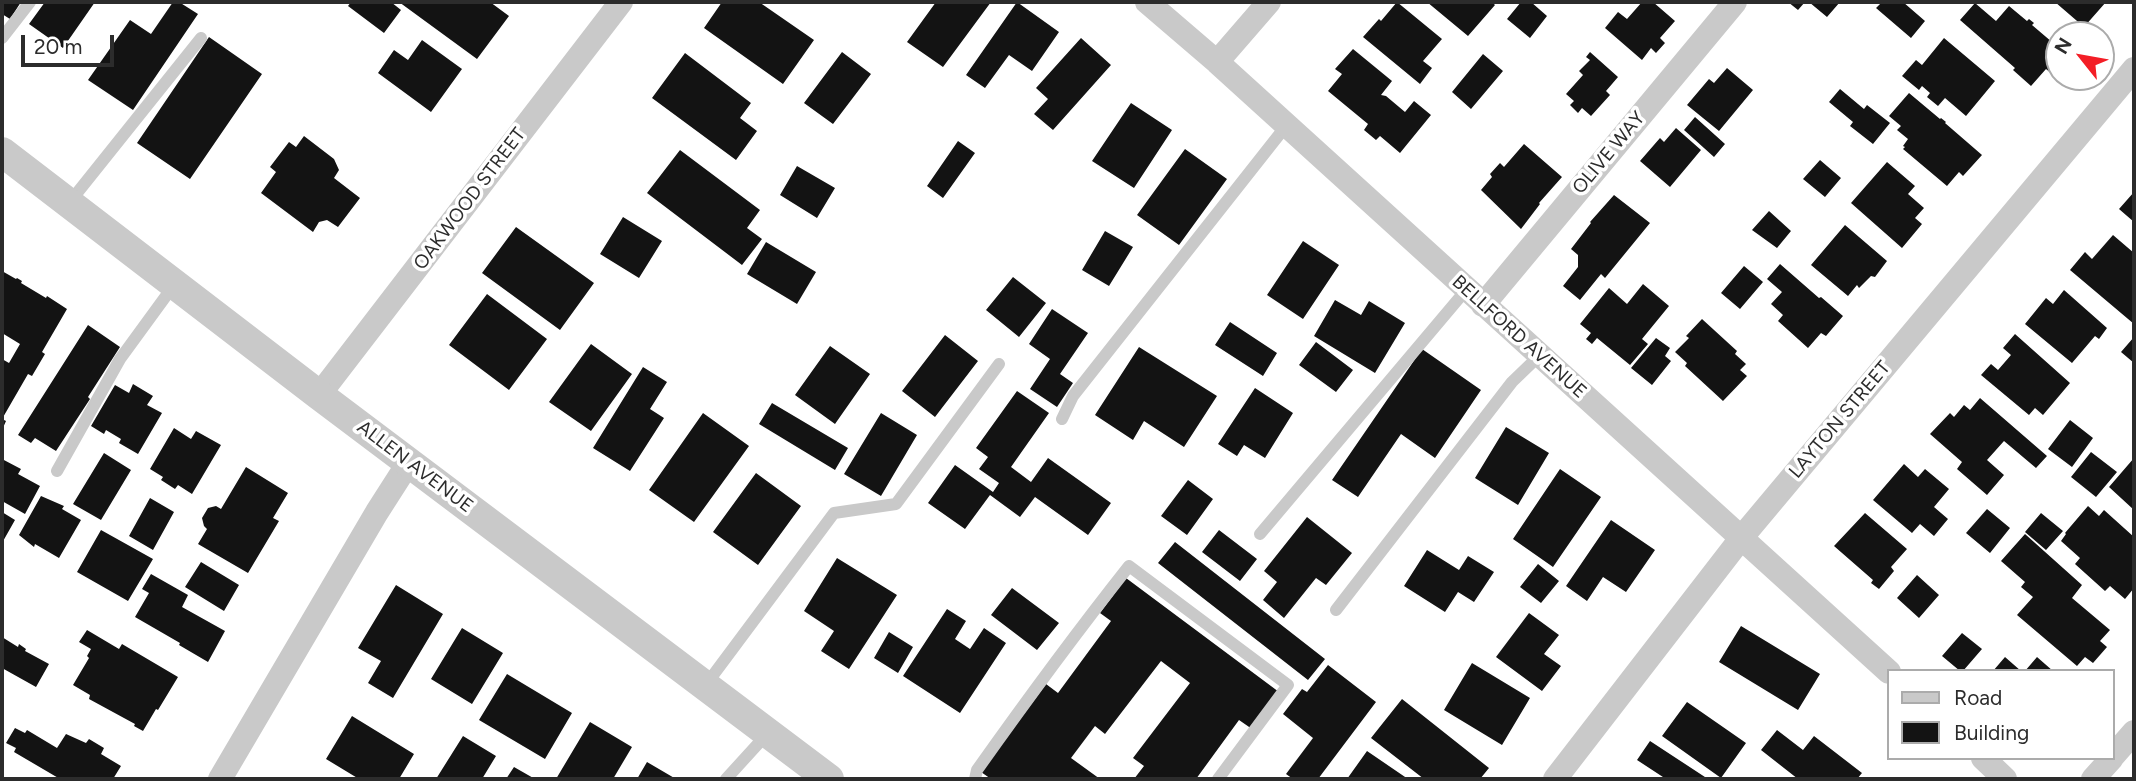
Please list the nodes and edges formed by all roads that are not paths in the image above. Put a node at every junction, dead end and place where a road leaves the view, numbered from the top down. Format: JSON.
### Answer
{"nodes":[{"id":1,"x":30,"y":2,"type":"edge"},
{"id":2,"x":621,"y":2,"type":"edge"},
{"id":3,"x":1147,"y":2,"type":"edge"},
{"id":4,"x":1269,"y":2,"type":"edge"},
{"id":5,"x":1735,"y":2,"type":"edge"},
{"id":6,"x":2,"y":38,"type":"edge"},
{"id":7,"x":201,"y":38,"type":"dead end"},
{"id":8,"x":1217,"y":62,"type":"junction"},
{"id":9,"x":2134,"y":69,"type":"edge"},
{"id":10,"x":1286,"y":126,"type":"junction"},
{"id":11,"x":2,"y":152,"type":"edge"},
{"id":12,"x":69,"y":203,"type":"junction"},
{"id":13,"x":174,"y":284,"type":"junction"},
{"id":14,"x":1474,"y":297,"type":"junction"},
{"id":15,"x":1539,"y":356,"type":"junction"},
{"id":16,"x":999,"y":364,"type":"dead end"},
{"id":17,"x":319,"y":396,"type":"junction"},
{"id":18,"x":1062,"y":419,"type":"dead end"},
{"id":19,"x":409,"y":462,"type":"junction"},
{"id":20,"x":57,"y":471,"type":"dead end"},
{"id":21,"x":1260,"y":534,"type":"dead end"},
{"id":22,"x":1742,"y":537,"type":"junction"},
{"id":23,"x":1336,"y":610,"type":"dead end"},
{"id":24,"x":1888,"y":671,"type":"edge"},
{"id":25,"x":705,"y":686,"type":"junction"},
{"id":26,"x":2134,"y":732,"type":"edge"},
{"id":27,"x":767,"y":733,"type":"junction"},
{"id":28,"x":2115,"y":754,"type":"edge"},
{"id":29,"x":1985,"y":760,"type":"edge"},
{"id":30,"x":2110,"y":760,"type":"edge"},
{"id":31,"x":220,"y":779,"type":"edge"},
{"id":32,"x":726,"y":779,"type":"edge"},
{"id":33,"x":829,"y":779,"type":"edge"},
{"id":34,"x":975,"y":779,"type":"edge"},
{"id":35,"x":1218,"y":779,"type":"edge"},
{"id":36,"x":1555,"y":779,"type":"edge"},
{"id":37,"x":2005,"y":779,"type":"edge"},
{"id":38,"x":2094,"y":779,"type":"edge"}],
"edges":[{"from":1,"to":6,"type":"lane"},
{"from":2,"to":17,"type":"street","name":"OAKWOOD STREET"},
{"from":3,"to":8,"type":"street","name":"BELLFORD AVENUE"},
{"from":4,"to":8,"type":"street"},
{"from":5,"to":14,"type":"street","name":"OLIVE WAY"},
{"from":7,"to":12,"type":"lane"},
{"from":8,"to":10,"type":"street","name":"BELLFORD AVENUE"},
{"from":9,"to":22,"type":"street","name":"LAYTON STREET"},
{"from":10,"to":14,"type":"street","name":"BELLFORD AVENUE"},
{"from":10,"to":18,"type":"lane"},
{"from":11,"to":12,"type":"street","name":"ALLEN AVENUE"},
{"from":12,"to":13,"type":"street","name":"ALLEN AVENUE"},
{"from":13,"to":17,"type":"street","name":"ALLEN AVENUE"},
{"from":13,"to":20,"type":"lane"},
{"from":14,"to":15,"type":"street","name":"BELLFORD AVENUE"},
{"from":14,"to":21,"type":"lane"},
{"from":15,"to":22,"type":"street","name":"BELLFORD AVENUE"},
{"from":15,"to":23,"type":"lane"},
{"from":16,"to":25,"type":"lane"},
{"from":17,"to":19,"type":"street","name":"ALLEN AVENUE"},
{"from":19,"to":25,"type":"street","name":"ALLEN AVENUE"},
{"from":19,"to":31,"type":"street"},
{"from":22,"to":24,"type":"street","name":"BELLFORD AVENUE"},
{"from":22,"to":36,"type":"street","name":"LAYTON STREET"},
{"from":25,"to":27,"type":"street","name":"ALLEN AVENUE"},
{"from":26,"to":28,"type":"street"},
{"from":27,"to":32,"type":"lane"},
{"from":27,"to":33,"type":"street","name":"ALLEN AVENUE"},
{"from":29,"to":37,"type":"street"},
{"from":30,"to":38,"type":"street"},
{"from":34,"to":35,"type":"lane"}]}
